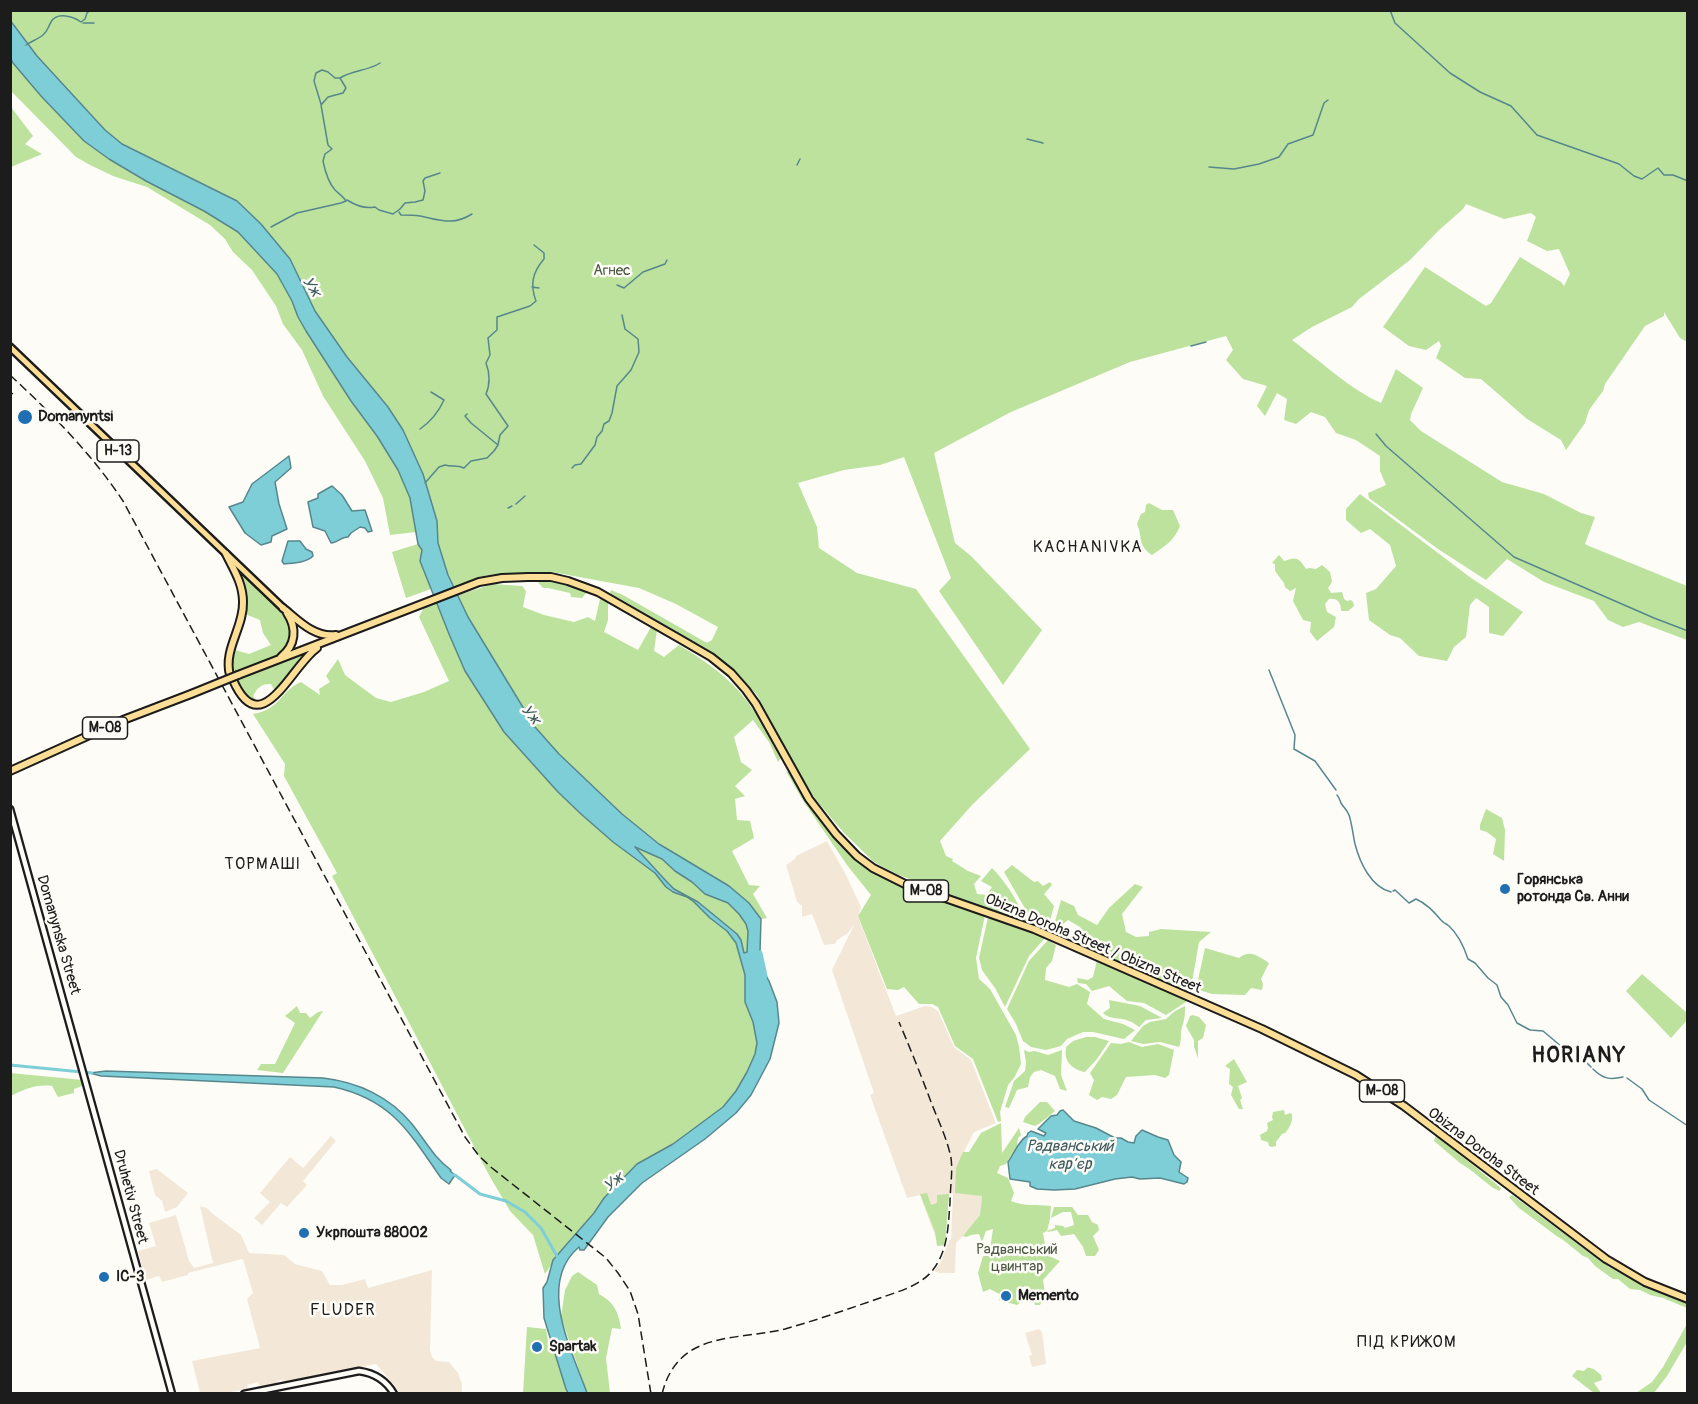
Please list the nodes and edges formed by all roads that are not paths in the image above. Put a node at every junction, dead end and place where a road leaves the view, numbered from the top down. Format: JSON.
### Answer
{"nodes":[{"id":1,"x":10,"y":347,"type":"edge"},
{"id":2,"x":226,"y":554,"type":"junction"},
{"id":3,"x":283,"y":608,"type":"junction"},
{"id":4,"x":312,"y":631,"type":"junction"},
{"id":5,"x":348,"y":633,"type":"junction"},
{"id":6,"x":325,"y":642,"type":"junction"},
{"id":7,"x":312,"y":648,"type":"junction"},
{"id":8,"x":278,"y":660,"type":"junction"},
{"id":9,"x":234,"y":677,"type":"junction"},
{"id":10,"x":10,"y":771,"type":"edge"},
{"id":11,"x":10,"y":809,"type":"edge"},
{"id":12,"x":1262,"y":1029,"type":"joint"},
{"id":13,"x":85,"y":1077,"type":"joint"},
{"id":14,"x":1688,"y":1299,"type":"edge"},
{"id":15,"x":172,"y":1394,"type":"edge"},
{"id":16,"x":244,"y":1394,"type":"edge"},
{"id":17,"x":394,"y":1394,"type":"edge"}],
"edges":[{"from":1,"to":2,"type":"main road","number":"Н-13"},
{"from":2,"to":3,"type":"main road","number":"Н-13"},
{"from":2,"to":9,"type":"highway","number":"Н-13"},
{"from":3,"to":4,"type":"highway","number":"Н-13"},
{"from":3,"to":8,"type":"highway","number":"Н-13"},
{"from":4,"to":5,"type":"highway"},
{"from":4,"to":7,"type":"highway"},
{"from":5,"to":6,"type":"highway","number":"М-08"},
{"from":5,"to":12,"type":"highway","name":"Obizna Doroha Street / Obizna Street","number":"М-08"},
{"from":6,"to":7,"type":"highway","number":"М-08"},
{"from":6,"to":9,"type":"highway"},
{"from":7,"to":8,"type":"highway","number":"М-08"},
{"from":8,"to":9,"type":"highway","number":"М-08"},
{"from":9,"to":10,"type":"highway","number":"М-08","bridge":true},
{"from":11,"to":13,"type":"main road","name":"Domanynska Street"},
{"from":12,"to":14,"type":"highway","name":"Obizna Doroha Street","number":"М-08"},
{"from":13,"to":15,"type":"main road","name":"Druhetiv Street"},
{"from":16,"to":17,"type":"main road"}]}
